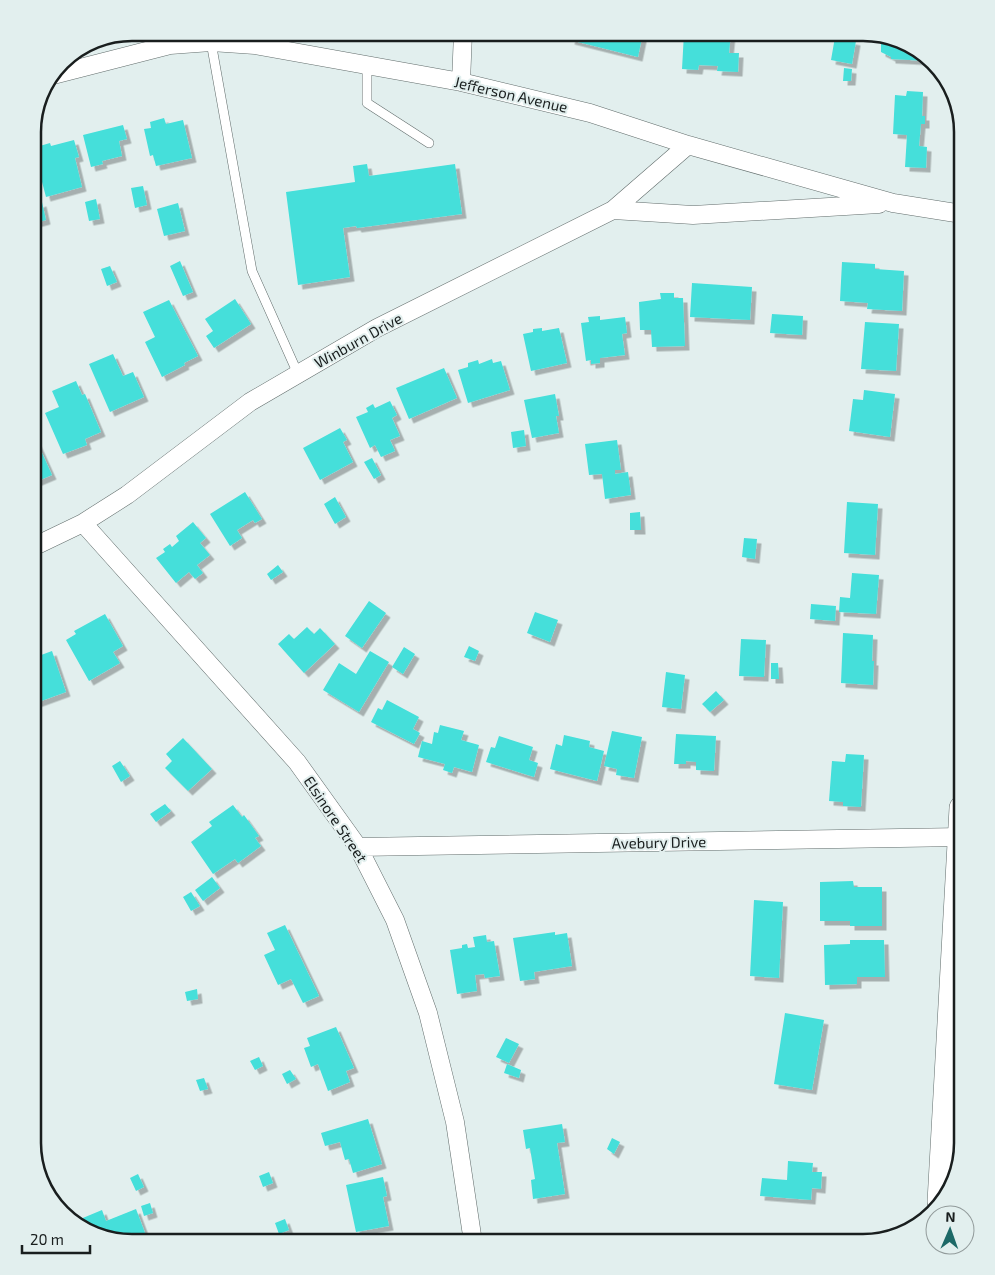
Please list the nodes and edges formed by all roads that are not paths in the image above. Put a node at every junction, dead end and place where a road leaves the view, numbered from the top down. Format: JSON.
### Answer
{"nodes":[{"id":1,"x":463,"y":41,"type":"edge"},
{"id":2,"x":211,"y":42,"type":"junction"},
{"id":3,"x":367,"y":65,"type":"junction"},
{"id":4,"x":64,"y":72,"type":"edge"},
{"id":5,"x":461,"y":82,"type":"junction"},
{"id":6,"x":429,"y":143,"type":"dead end"},
{"id":7,"x":688,"y":145,"type":"junction"},
{"id":8,"x":893,"y":204,"type":"junction"},
{"id":9,"x":613,"y":210,"type":"junction"},
{"id":10,"x":954,"y":213,"type":"edge"},
{"id":11,"x":298,"y":374,"type":"junction"},
{"id":12,"x":83,"y":523,"type":"junction"},
{"id":13,"x":41,"y":543,"type":"edge"},
{"id":14,"x":954,"y":837,"type":"edge"},
{"id":15,"x":358,"y":847,"type":"junction"},
{"id":16,"x":954,"y":959,"type":"edge"},
{"id":17,"x":941,"y":1190,"type":"edge"},
{"id":18,"x":472,"y":1234,"type":"edge"}],
"edges":[{"from":1,"to":5,"type":"street"},
{"from":2,"to":3,"type":"street","name":"Jefferson Avenue"},
{"from":2,"to":4,"type":"street","name":"Jefferson Avenue"},
{"from":2,"to":11,"type":"lane"},
{"from":3,"to":5,"type":"street","name":"Jefferson Avenue"},
{"from":3,"to":6,"type":"lane"},
{"from":5,"to":7,"type":"street","name":"Jefferson Avenue"},
{"from":7,"to":8,"type":"street","name":"Jefferson Avenue"},
{"from":7,"to":9,"type":"street","name":"Winburn Drive"},
{"from":8,"to":9,"type":"street"},
{"from":8,"to":10,"type":"street","name":"Jefferson Avenue"},
{"from":9,"to":11,"type":"street","name":"Winburn Drive"},
{"from":11,"to":12,"type":"street","name":"Winburn Drive"},
{"from":12,"to":13,"type":"street","name":"Winburn Drive"},
{"from":12,"to":15,"type":"street","name":"Elsinore Street"},
{"from":14,"to":15,"type":"street","name":"Avebury Drive"},
{"from":15,"to":18,"type":"street","name":"Elsinore Street"},
{"from":16,"to":17,"type":"main road"}]}
